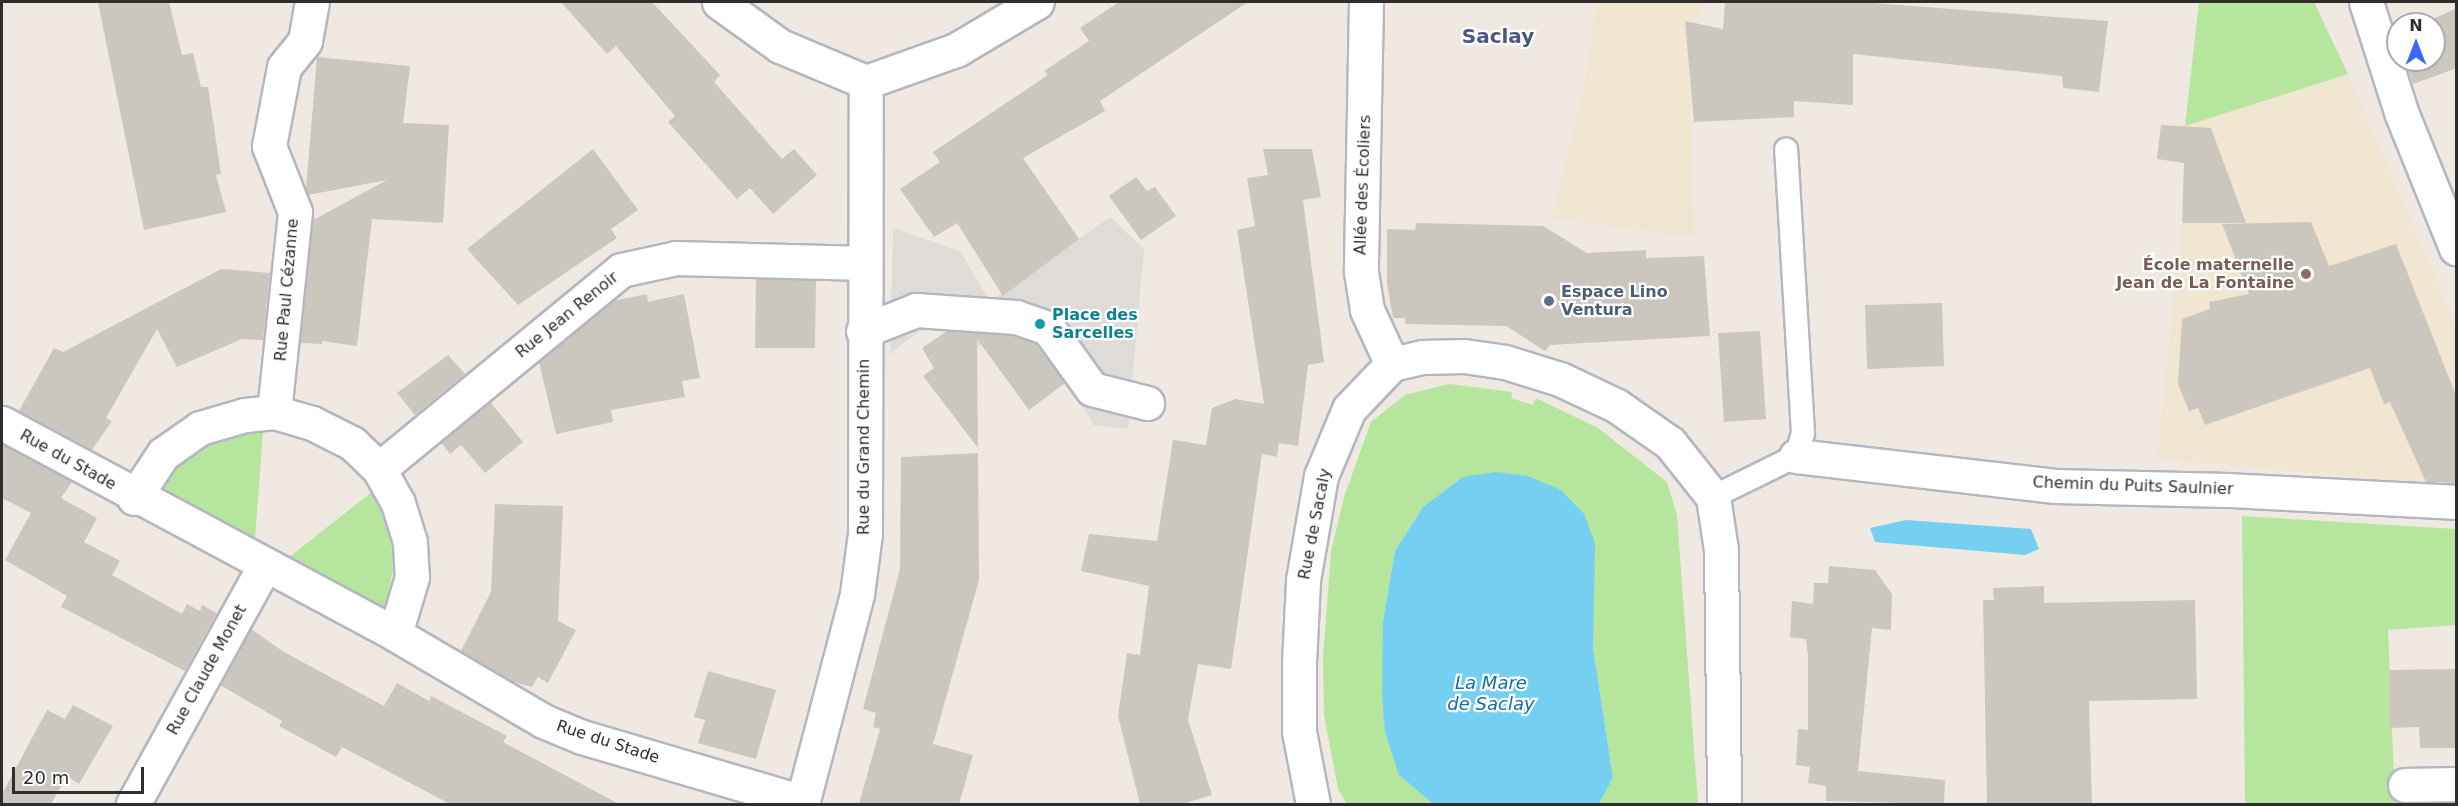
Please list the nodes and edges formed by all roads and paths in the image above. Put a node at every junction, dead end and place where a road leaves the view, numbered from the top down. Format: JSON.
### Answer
{"nodes":[{"id":1,"x":312,"y":2,"type":"edge"},
{"id":2,"x":719,"y":2,"type":"edge"},
{"id":3,"x":1037,"y":2,"type":"edge"},
{"id":4,"x":1366,"y":2,"type":"edge"},
{"id":5,"x":2366,"y":2,"type":"edge"},
{"id":6,"x":866,"y":82,"type":"junction"},
{"id":7,"x":1786,"y":150,"type":"dead end"},
{"id":8,"x":2457,"y":248,"type":"edge"},
{"id":9,"x":865,"y":263,"type":"junction"},
{"id":10,"x":863,"y":331,"type":"junction"},
{"id":11,"x":1392,"y":364,"type":"junction"},
{"id":12,"x":1147,"y":403,"type":"dead end"},
{"id":13,"x":274,"y":412,"type":"junction"},
{"id":14,"x":2,"y":423,"type":"edge"},
{"id":15,"x":1796,"y":456,"type":"junction"},
{"id":16,"x":379,"y":469,"type":"junction"},
{"id":17,"x":1713,"y":497,"type":"junction"},
{"id":18,"x":134,"y":498,"type":"junction"},
{"id":19,"x":2457,"y":502,"type":"edge"},
{"id":20,"x":264,"y":567,"type":"junction"},
{"id":21,"x":394,"y":634,"type":"junction"},
{"id":22,"x":2457,"y":784,"type":"edge"},
{"id":23,"x":2405,"y":785,"type":"dead end"},
{"id":24,"x":802,"y":803,"type":"edge"},
{"id":25,"x":133,"y":804,"type":"edge"},
{"id":26,"x":1313,"y":804,"type":"edge"},
{"id":27,"x":1724,"y":804,"type":"edge"}],
"edges":[{"from":1,"to":13,"type":"street","name":"Rue Paul Cézanne"},
{"from":2,"to":6,"type":"street"},
{"from":3,"to":6,"type":"street"},
{"from":4,"to":11,"type":"street","name":"Allée des Écoliers"},
{"from":5,"to":8,"type":"street"},
{"from":6,"to":9,"type":"street","name":"Rue du Grand Chemin"},
{"from":7,"to":15,"type":"lane"},
{"from":9,"to":10,"type":"street","name":"Rue du Grand Chemin"},
{"from":9,"to":16,"type":"street","name":"Rue Jean Renoir"},
{"from":10,"to":12,"type":"street"},
{"from":10,"to":24,"type":"street","name":"Rue du Grand Chemin"},
{"from":11,"to":17,"type":"street"},
{"from":11,"to":26,"type":"street","name":"Rue de Sacaly"},
{"from":13,"to":16,"type":"street","name":"Rue du Stade"},
{"from":13,"to":18,"type":"street","name":"Rue du Stade"},
{"from":14,"to":18,"type":"street","name":"Rue du Stade"},
{"from":15,"to":17,"type":"lane"},
{"from":15,"to":19,"type":"street","name":"Chemin du Puits Saulnier"},
{"from":16,"to":21,"type":"street","name":"Rue du Stade"},
{"from":17,"to":27,"type":"street"},
{"from":18,"to":20,"type":"street","name":"Rue du Stade"},
{"from":20,"to":21,"type":"street","name":"Rue du Stade"},
{"from":20,"to":25,"type":"street","name":"Rue Claude Monet"},
{"from":21,"to":24,"type":"street","name":"Rue du Stade"},
{"from":22,"to":23,"type":"street"}]}
